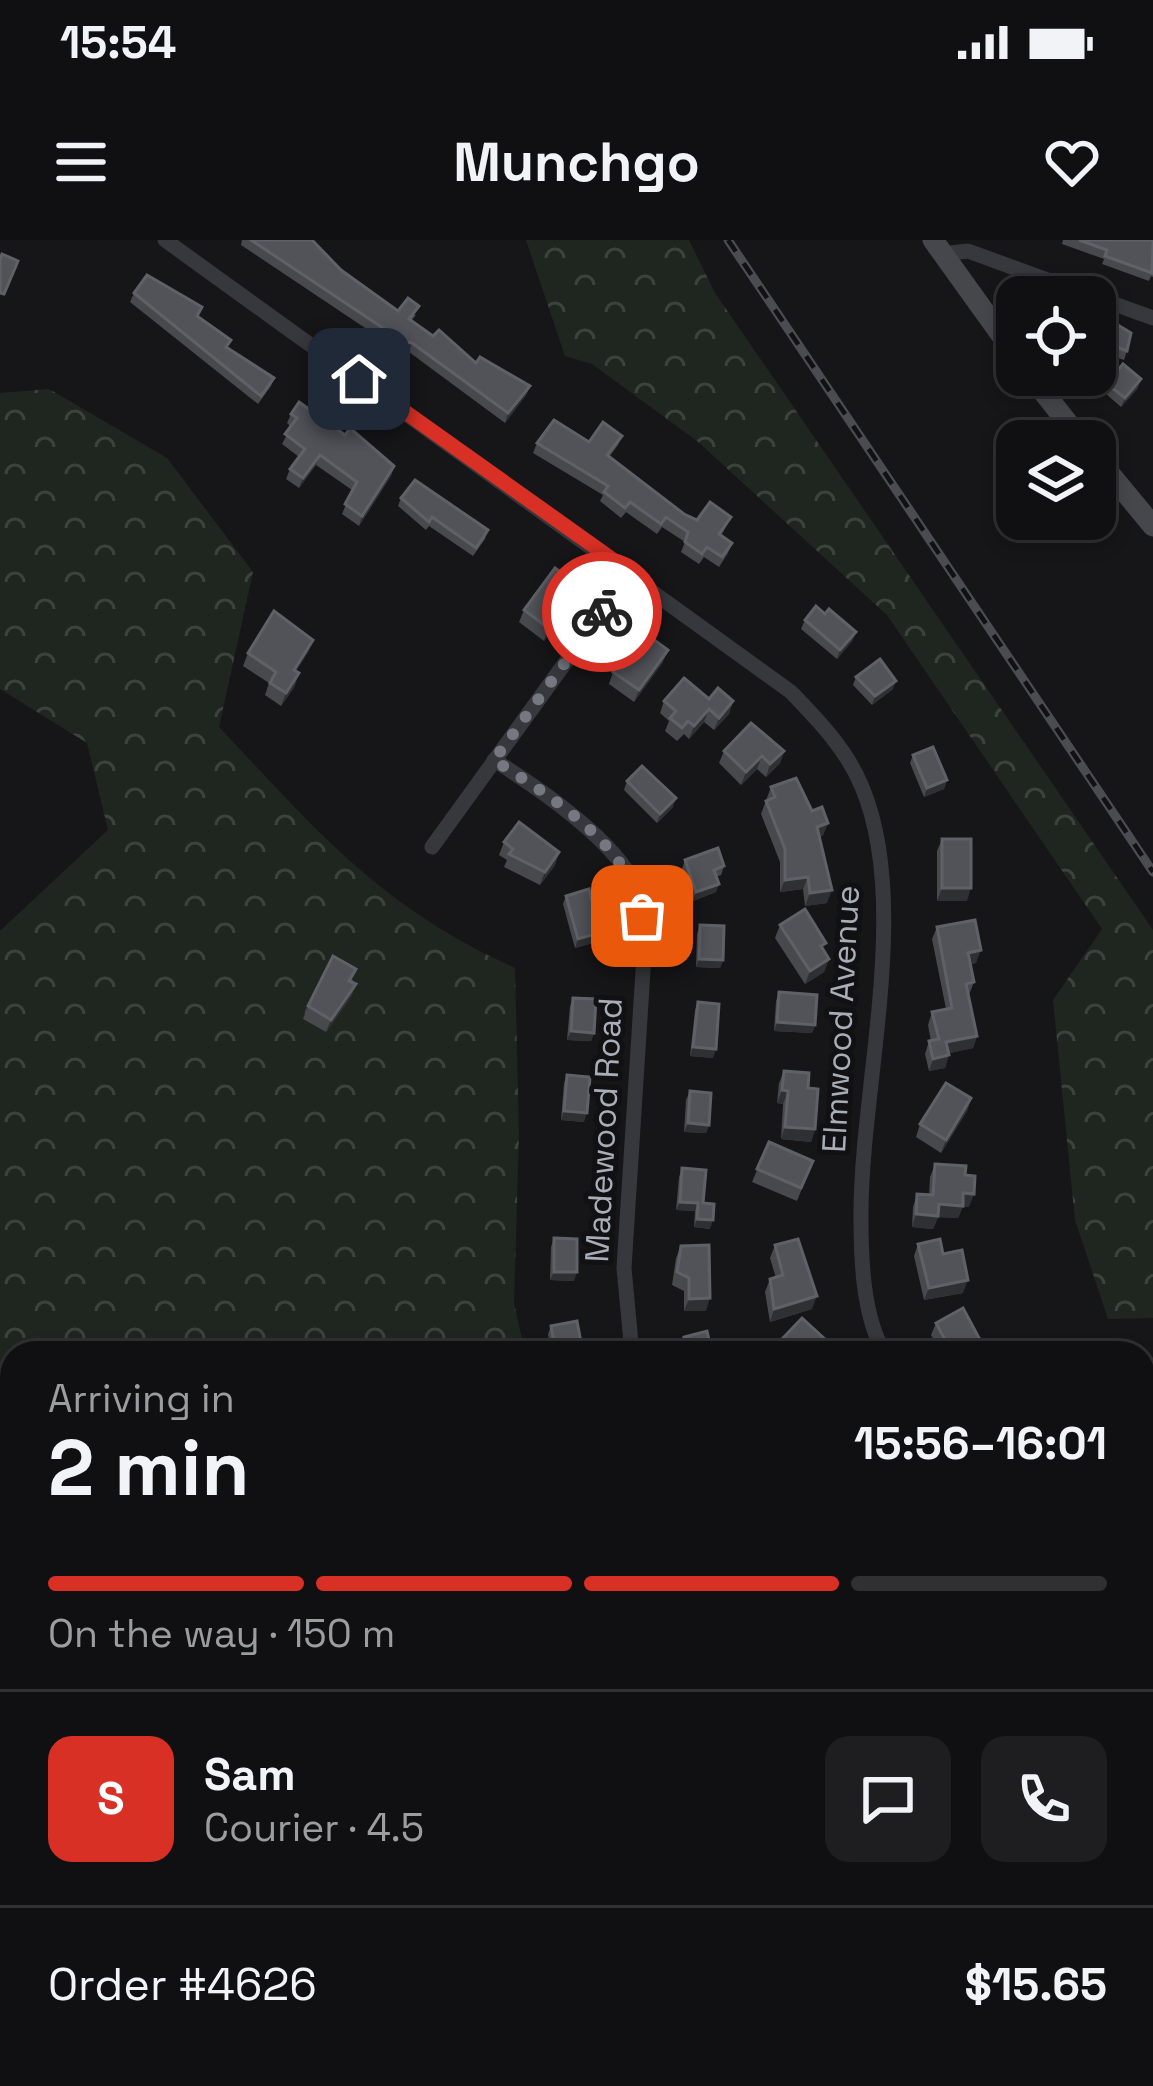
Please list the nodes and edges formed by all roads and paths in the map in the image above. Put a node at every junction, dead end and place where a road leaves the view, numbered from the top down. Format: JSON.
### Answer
{"nodes":[{"id":1,"x":165,"y":240,"type":"edge"},
{"id":2,"x":938,"y":247,"type":"edge"},
{"id":3,"x":1037,"y":276,"type":"edge"},
{"id":4,"x":1116,"y":305,"type":"edge"},
{"id":5,"x":1153,"y":318,"type":"edge"},
{"id":6,"x":996,"y":328,"type":"edge"},
{"id":7,"x":1047,"y":396,"type":"edge"},
{"id":8,"x":1065,"y":420,"type":"edge"},
{"id":9,"x":1116,"y":481,"type":"edge"},
{"id":10,"x":1153,"y":526,"type":"edge"},
{"id":11,"x":630,"y":572,"type":"junction"},
{"id":12,"x":494,"y":760,"type":"junction"},
{"id":13,"x":432,"y":847,"type":"dead end"},
{"id":14,"x":631,"y":1341,"type":"edge"},
{"id":15,"x":878,"y":1341,"type":"edge"}],
"edges":[{"from":1,"to":11,"type":"street","name":"Elmwood Avenue"},
{"from":2,"to":3,"type":"street"},
{"from":2,"to":6,"type":"street"},
{"from":4,"to":5,"type":"street"},
{"from":7,"to":8,"type":"street"},
{"from":9,"to":10,"type":"street"},
{"from":11,"to":12,"type":"street"},
{"from":11,"to":15,"type":"street","name":"Elmwood Avenue"},
{"from":12,"to":13,"type":"street"},
{"from":12,"to":14,"type":"street","name":"Madewood Road"}]}
